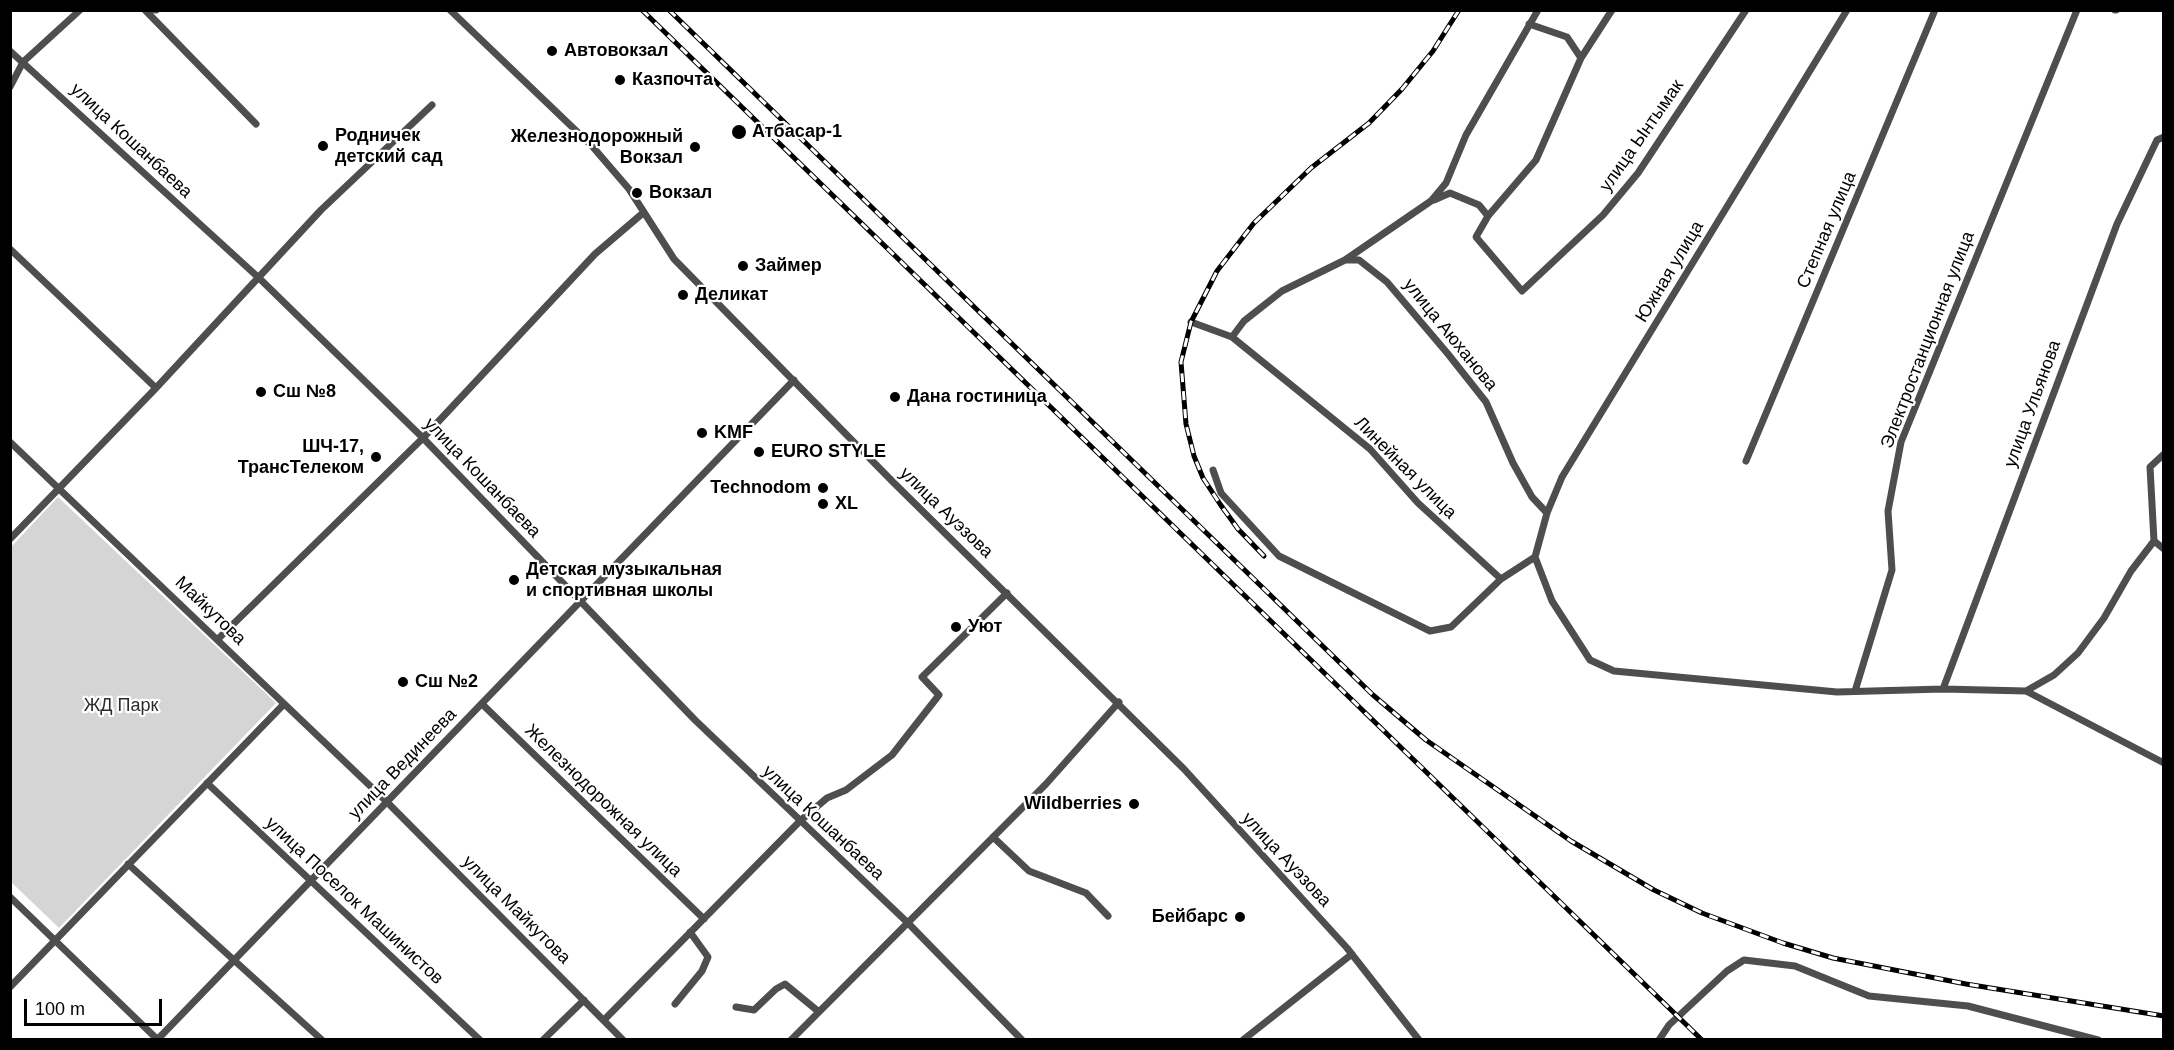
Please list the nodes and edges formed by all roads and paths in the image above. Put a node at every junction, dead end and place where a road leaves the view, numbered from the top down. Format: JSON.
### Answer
{"nodes":[{"id":1,"x":80,"y":10,"type":"edge"},
{"id":2,"x":145,"y":10,"type":"edge"},
{"id":3,"x":450,"y":10,"type":"edge"},
{"id":4,"x":1538,"y":10,"type":"edge"},
{"id":5,"x":1612,"y":10,"type":"edge"},
{"id":6,"x":1746,"y":10,"type":"edge"},
{"id":7,"x":1847,"y":10,"type":"edge"},
{"id":8,"x":1935,"y":10,"type":"edge"},
{"id":9,"x":2077,"y":10,"type":"edge"},
{"id":10,"x":1529,"y":24,"type":"junction"},
{"id":11,"x":10,"y":51,"type":"edge"},
{"id":12,"x":1581,"y":58,"type":"junction"},
{"id":13,"x":23,"y":62,"type":"junction"},
{"id":14,"x":10,"y":87,"type":"edge"},
{"id":15,"x":432,"y":105,"type":"dead end"},
{"id":16,"x":256,"y":124,"type":"dead end"},
{"id":17,"x":2163,"y":137,"type":"edge"},
{"id":18,"x":1431,"y":201,"type":"junction"},
{"id":19,"x":643,"y":213,"type":"junction"},
{"id":20,"x":1488,"y":216,"type":"junction"},
{"id":21,"x":10,"y":249,"type":"edge"},
{"id":22,"x":1345,"y":260,"type":"junction"},
{"id":23,"x":259,"y":278,"type":"junction"},
{"id":24,"x":1191,"y":322,"type":"dead end"},
{"id":25,"x":1232,"y":337,"type":"junction"},
{"id":26,"x":794,"y":380,"type":"junction"},
{"id":27,"x":156,"y":388,"type":"junction"},
{"id":28,"x":423,"y":438,"type":"junction"},
{"id":29,"x":10,"y":442,"type":"edge"},
{"id":30,"x":2163,"y":454,"type":"edge"},
{"id":31,"x":1746,"y":461,"type":"dead end"},
{"id":32,"x":1213,"y":470,"type":"dead end"},
{"id":33,"x":60,"y":489,"type":"junction"},
{"id":34,"x":1547,"y":513,"type":"junction"},
{"id":35,"x":10,"y":539,"type":"edge"},
{"id":36,"x":2154,"y":541,"type":"junction"},
{"id":37,"x":2163,"y":549,"type":"edge"},
{"id":38,"x":1535,"y":557,"type":"junction"},
{"id":39,"x":1501,"y":579,"type":"junction"},
{"id":40,"x":1007,"y":593,"type":"junction"},
{"id":41,"x":580,"y":600,"type":"junction"},
{"id":42,"x":218,"y":639,"type":"junction"},
{"id":43,"x":1943,"y":689,"type":"junction"},
{"id":44,"x":1855,"y":691,"type":"junction"},
{"id":45,"x":2026,"y":691,"type":"junction"},
{"id":46,"x":1119,"y":702,"type":"junction"},
{"id":47,"x":284,"y":704,"type":"junction"},
{"id":48,"x":482,"y":704,"type":"junction"},
{"id":49,"x":2163,"y":763,"type":"edge"},
{"id":50,"x":207,"y":783,"type":"junction"},
{"id":51,"x":387,"y":802,"type":"junction"},
{"id":52,"x":800,"y":821,"type":"junction"},
{"id":53,"x":993,"y":837,"type":"junction"},
{"id":54,"x":128,"y":864,"type":"junction"},
{"id":55,"x":310,"y":881,"type":"junction"},
{"id":56,"x":10,"y":897,"type":"edge"},
{"id":57,"x":1108,"y":916,"type":"dead end"},
{"id":58,"x":704,"y":919,"type":"junction"},
{"id":59,"x":909,"y":924,"type":"junction"},
{"id":60,"x":690,"y":932,"type":"junction"},
{"id":61,"x":56,"y":941,"type":"junction"},
{"id":62,"x":1352,"y":954,"type":"junction"},
{"id":63,"x":232,"y":961,"type":"junction"},
{"id":64,"x":10,"y":987,"type":"edge"},
{"id":65,"x":584,"y":1000,"type":"junction"},
{"id":66,"x":675,"y":1004,"type":"dead end"},
{"id":67,"x":736,"y":1007,"type":"dead end"},
{"id":68,"x":819,"y":1012,"type":"junction"},
{"id":69,"x":604,"y":1020,"type":"junction"},
{"id":70,"x":158,"y":1039,"type":"edge"},
{"id":71,"x":322,"y":1040,"type":"edge"},
{"id":72,"x":480,"y":1040,"type":"edge"},
{"id":73,"x":543,"y":1040,"type":"edge"},
{"id":74,"x":623,"y":1040,"type":"edge"},
{"id":75,"x":791,"y":1040,"type":"edge"},
{"id":76,"x":1022,"y":1040,"type":"edge"},
{"id":77,"x":1243,"y":1040,"type":"edge"},
{"id":78,"x":1419,"y":1040,"type":"edge"},
{"id":79,"x":1659,"y":1040,"type":"edge"},
{"id":80,"x":2098,"y":1040,"type":"edge"}],
"edges":[{"from":1,"to":13,"type":"street"},
{"from":2,"to":16,"type":"street"},
{"from":3,"to":19,"type":"street","name":"улица Ауэзова"},
{"from":4,"to":10,"type":"street"},
{"from":5,"to":12,"type":"street"},
{"from":6,"to":20,"type":"street","name":"улица Ынтымак"},
{"from":7,"to":34,"type":"street","name":"Южная улица"},
{"from":8,"to":31,"type":"street","name":"Степная улица"},
{"from":9,"to":44,"type":"street","name":"Электростанционная улица"},
{"from":10,"to":12,"type":"street"},
{"from":10,"to":18,"type":"street"},
{"from":11,"to":13,"type":"street","name":"улица Кошанбаева"},
{"from":12,"to":20,"type":"street"},
{"from":13,"to":14,"type":"street"},
{"from":13,"to":23,"type":"street","name":"улица Кошанбаева"},
{"from":15,"to":23,"type":"street"},
{"from":17,"to":43,"type":"street","name":"улица Ульянова"},
{"from":18,"to":20,"type":"street"},
{"from":18,"to":22,"type":"street"},
{"from":19,"to":26,"type":"street","name":"улица Ауэзова"},
{"from":19,"to":28,"type":"street"},
{"from":21,"to":27,"type":"street"},
{"from":22,"to":25,"type":"street"},
{"from":22,"to":34,"type":"street","name":"улица Аюханова"},
{"from":23,"to":27,"type":"street"},
{"from":23,"to":28,"type":"street","name":"улица Кошанбаева"},
{"from":24,"to":25,"type":"street","name":"Линейная улица"},
{"from":25,"to":39,"type":"street","name":"Линейная улица"},
{"from":26,"to":40,"type":"street","name":"улица Ауэзова"},
{"from":26,"to":41,"type":"street","name":"улица Вединеева"},
{"from":27,"to":33,"type":"street"},
{"from":28,"to":41,"type":"street","name":"улица Кошанбаева"},
{"from":28,"to":42,"type":"street"},
{"from":29,"to":33,"type":"street","name":"Майкутова"},
{"from":30,"to":36,"type":"street"},
{"from":32,"to":39,"type":"street"},
{"from":33,"to":35,"type":"street"},
{"from":33,"to":42,"type":"street","name":"Майкутова"},
{"from":34,"to":38,"type":"street","name":"Южная улица"},
{"from":36,"to":37,"type":"street"},
{"from":36,"to":45,"type":"street"},
{"from":38,"to":39,"type":"street"},
{"from":38,"to":44,"type":"street"},
{"from":40,"to":46,"type":"street","name":"улица Ауэзова"},
{"from":40,"to":52,"type":"street"},
{"from":41,"to":48,"type":"street","name":"улица Вединеева"},
{"from":41,"to":52,"type":"street","name":"улица Кошанбаева"},
{"from":42,"to":47,"type":"street","name":"Майкутова"},
{"from":43,"to":44,"type":"street"},
{"from":43,"to":45,"type":"street"},
{"from":45,"to":49,"type":"street"},
{"from":46,"to":53,"type":"street"},
{"from":46,"to":62,"type":"street","name":"улица Ауэзова"},
{"from":47,"to":50,"type":"street"},
{"from":47,"to":51,"type":"street","name":"Майкутова"},
{"from":48,"to":51,"type":"street","name":"улица Вединеева"},
{"from":48,"to":58,"type":"street","name":"Железнодорожная улица"},
{"from":50,"to":54,"type":"street"},
{"from":50,"to":55,"type":"street","name":"улица Поселок Машинистов"},
{"from":51,"to":55,"type":"street","name":"улица Вединеева"},
{"from":51,"to":65,"type":"street","name":"улица Майкутова"},
{"from":52,"to":58,"type":"street"},
{"from":52,"to":59,"type":"street","name":"улица Кошанбаева"},
{"from":53,"to":57,"type":"street"},
{"from":53,"to":59,"type":"street"},
{"from":54,"to":61,"type":"street"},
{"from":54,"to":63,"type":"street"},
{"from":55,"to":63,"type":"street","name":"улица Вединеева"},
{"from":55,"to":72,"type":"street","name":"улица Поселок Машинистов"},
{"from":56,"to":61,"type":"street"},
{"from":58,"to":60,"type":"street"},
{"from":59,"to":68,"type":"street"},
{"from":59,"to":76,"type":"street","name":"улица Кошанбаева"},
{"from":60,"to":66,"type":"street"},
{"from":60,"to":69,"type":"street"},
{"from":61,"to":64,"type":"street"},
{"from":61,"to":70,"type":"street"},
{"from":62,"to":77,"type":"street"},
{"from":62,"to":78,"type":"street","name":"улица Ауэзова"},
{"from":63,"to":70,"type":"street","name":"улица Вединеева"},
{"from":63,"to":71,"type":"street"},
{"from":65,"to":69,"type":"street","name":"улица Майкутова"},
{"from":65,"to":73,"type":"street"},
{"from":67,"to":68,"type":"street"},
{"from":68,"to":75,"type":"street"},
{"from":69,"to":74,"type":"street","name":"улица Майкутова"},
{"from":79,"to":80,"type":"street"}]}
